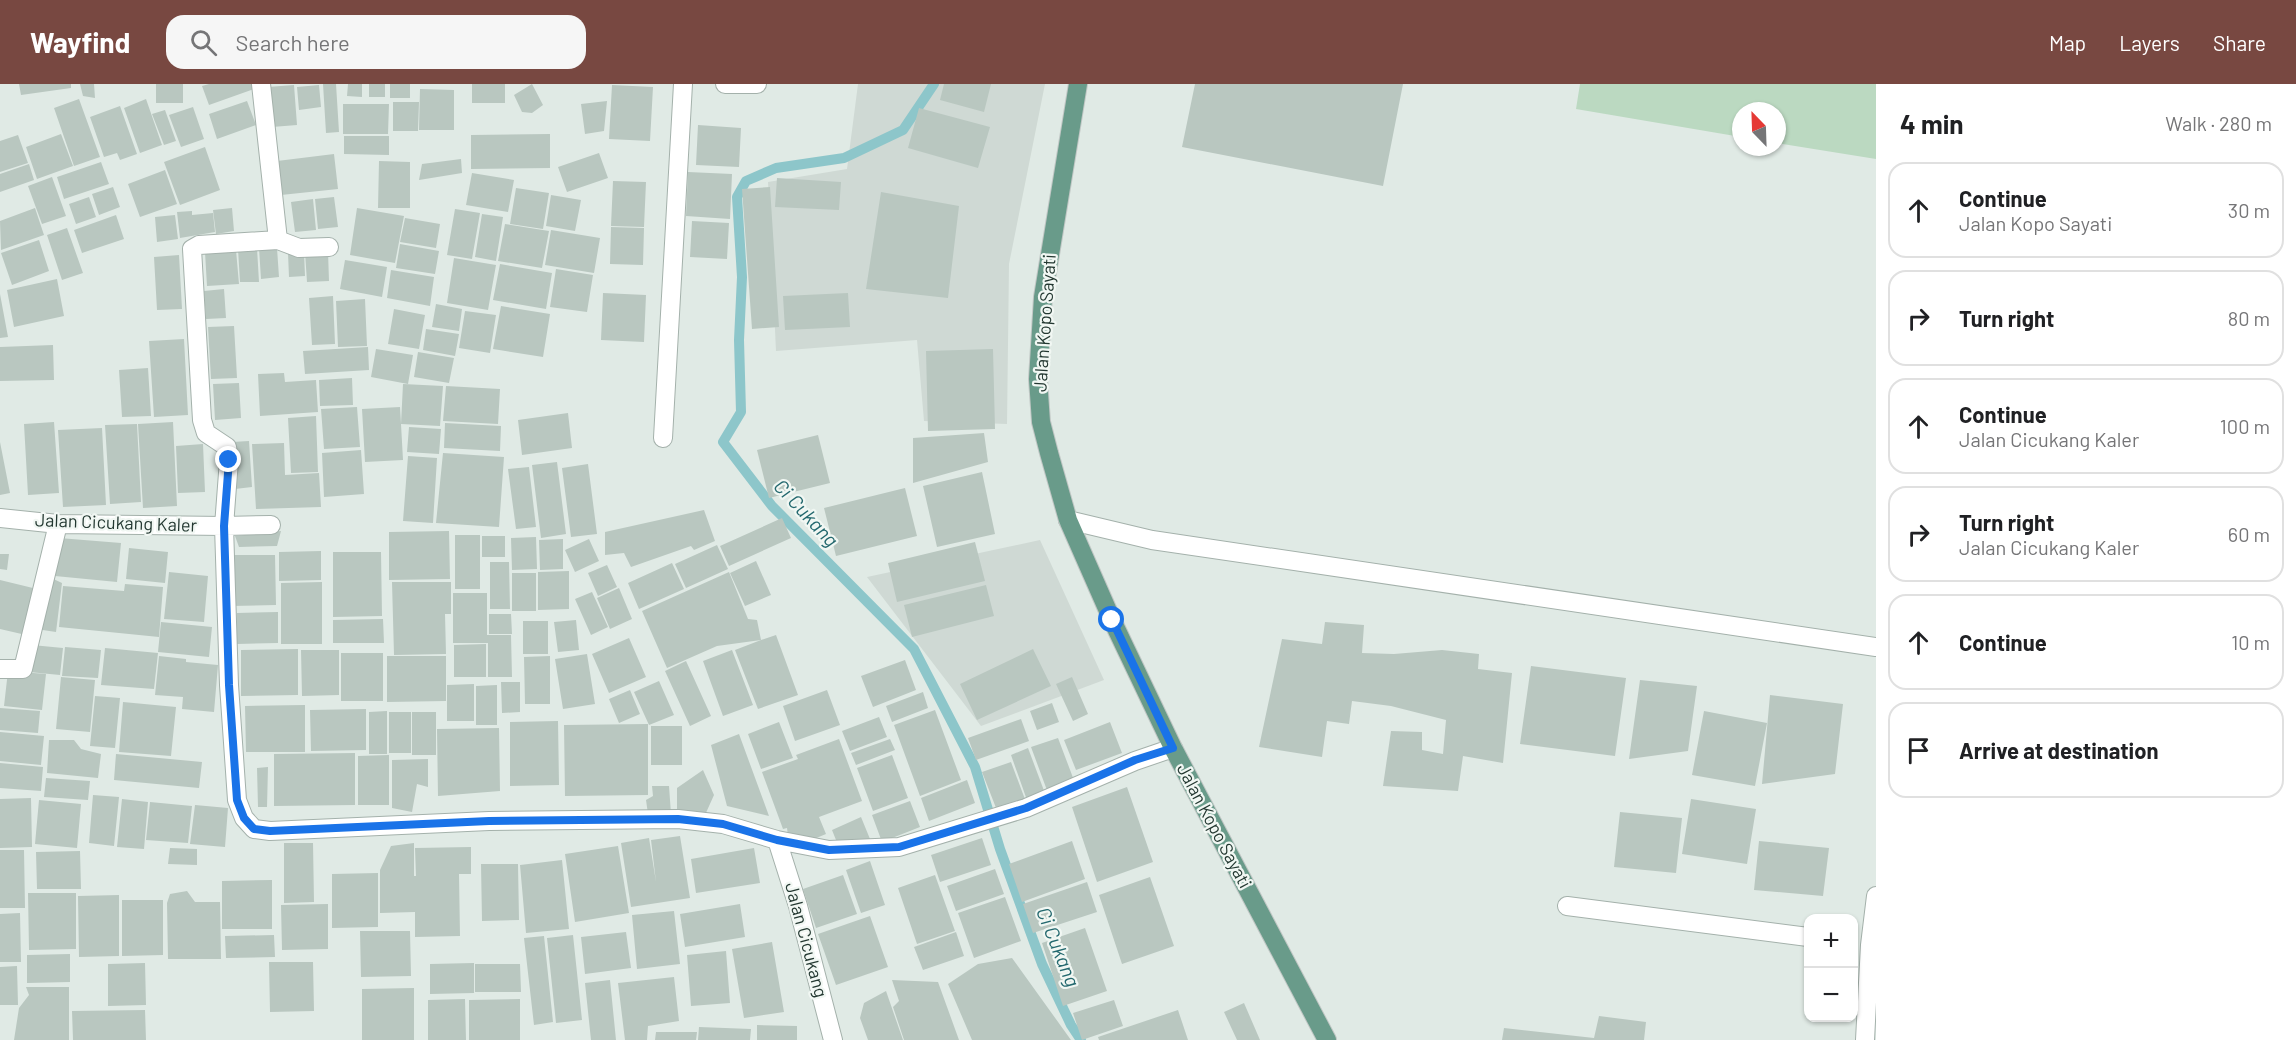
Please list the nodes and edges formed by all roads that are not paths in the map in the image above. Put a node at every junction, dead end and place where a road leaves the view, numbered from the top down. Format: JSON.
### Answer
{"nodes":[{"id":1,"x":261,"y":84,"type":"edge"},
{"id":2,"x":683,"y":84,"type":"edge"},
{"id":3,"x":724,"y":84,"type":"edge"},
{"id":4,"x":757,"y":84,"type":"edge"},
{"id":5,"x":1078,"y":84,"type":"edge"},
{"id":6,"x":278,"y":240,"type":"junction"},
{"id":7,"x":329,"y":247,"type":"dead end"},
{"id":8,"x":663,"y":438,"type":"dead end"},
{"id":9,"x":0,"y":518,"type":"edge"},
{"id":10,"x":1068,"y":520,"type":"junction"},
{"id":11,"x":58,"y":524,"type":"junction"},
{"id":12,"x":271,"y":525,"type":"dead end"},
{"id":13,"x":224,"y":526,"type":"junction"},
{"id":14,"x":1876,"y":647,"type":"edge"},
{"id":15,"x":0,"y":669,"type":"edge"},
{"id":16,"x":1173,"y":748,"type":"junction"},
{"id":17,"x":777,"y":840,"type":"junction"},
{"id":18,"x":1876,"y":897,"type":"edge"},
{"id":19,"x":1567,"y":906,"type":"dead end"},
{"id":20,"x":1804,"y":936,"type":"edge"},
{"id":21,"x":1862,"y":944,"type":"edge"},
{"id":22,"x":833,"y":1040,"type":"edge"},
{"id":23,"x":1327,"y":1040,"type":"edge"},
{"id":24,"x":1865,"y":1040,"type":"edge"}],
"edges":[{"from":1,"to":6,"type":"street"},
{"from":2,"to":8,"type":"street"},
{"from":3,"to":4,"type":"street"},
{"from":5,"to":10,"type":"main road","name":"Jalan Kopo Sayati"},
{"from":6,"to":7,"type":"street"},
{"from":6,"to":13,"type":"street"},
{"from":9,"to":11,"type":"street","name":"Jalan Cicukang Kaler"},
{"from":10,"to":14,"type":"street"},
{"from":10,"to":16,"type":"main road","name":"Jalan Kopo Sayati"},
{"from":11,"to":13,"type":"street","name":"Jalan Cicukang Kaler"},
{"from":11,"to":15,"type":"street"},
{"from":12,"to":13,"type":"street","name":"Jalan Cicukang Kaler"},
{"from":13,"to":17,"type":"street"},
{"from":16,"to":17,"type":"street"},
{"from":16,"to":23,"type":"main road","name":"Jalan Kopo Sayati"},
{"from":17,"to":22,"type":"street","name":"Jalan Cicukang"},
{"from":18,"to":21,"type":"street"},
{"from":19,"to":20,"type":"street"},
{"from":21,"to":24,"type":"street"}]}
